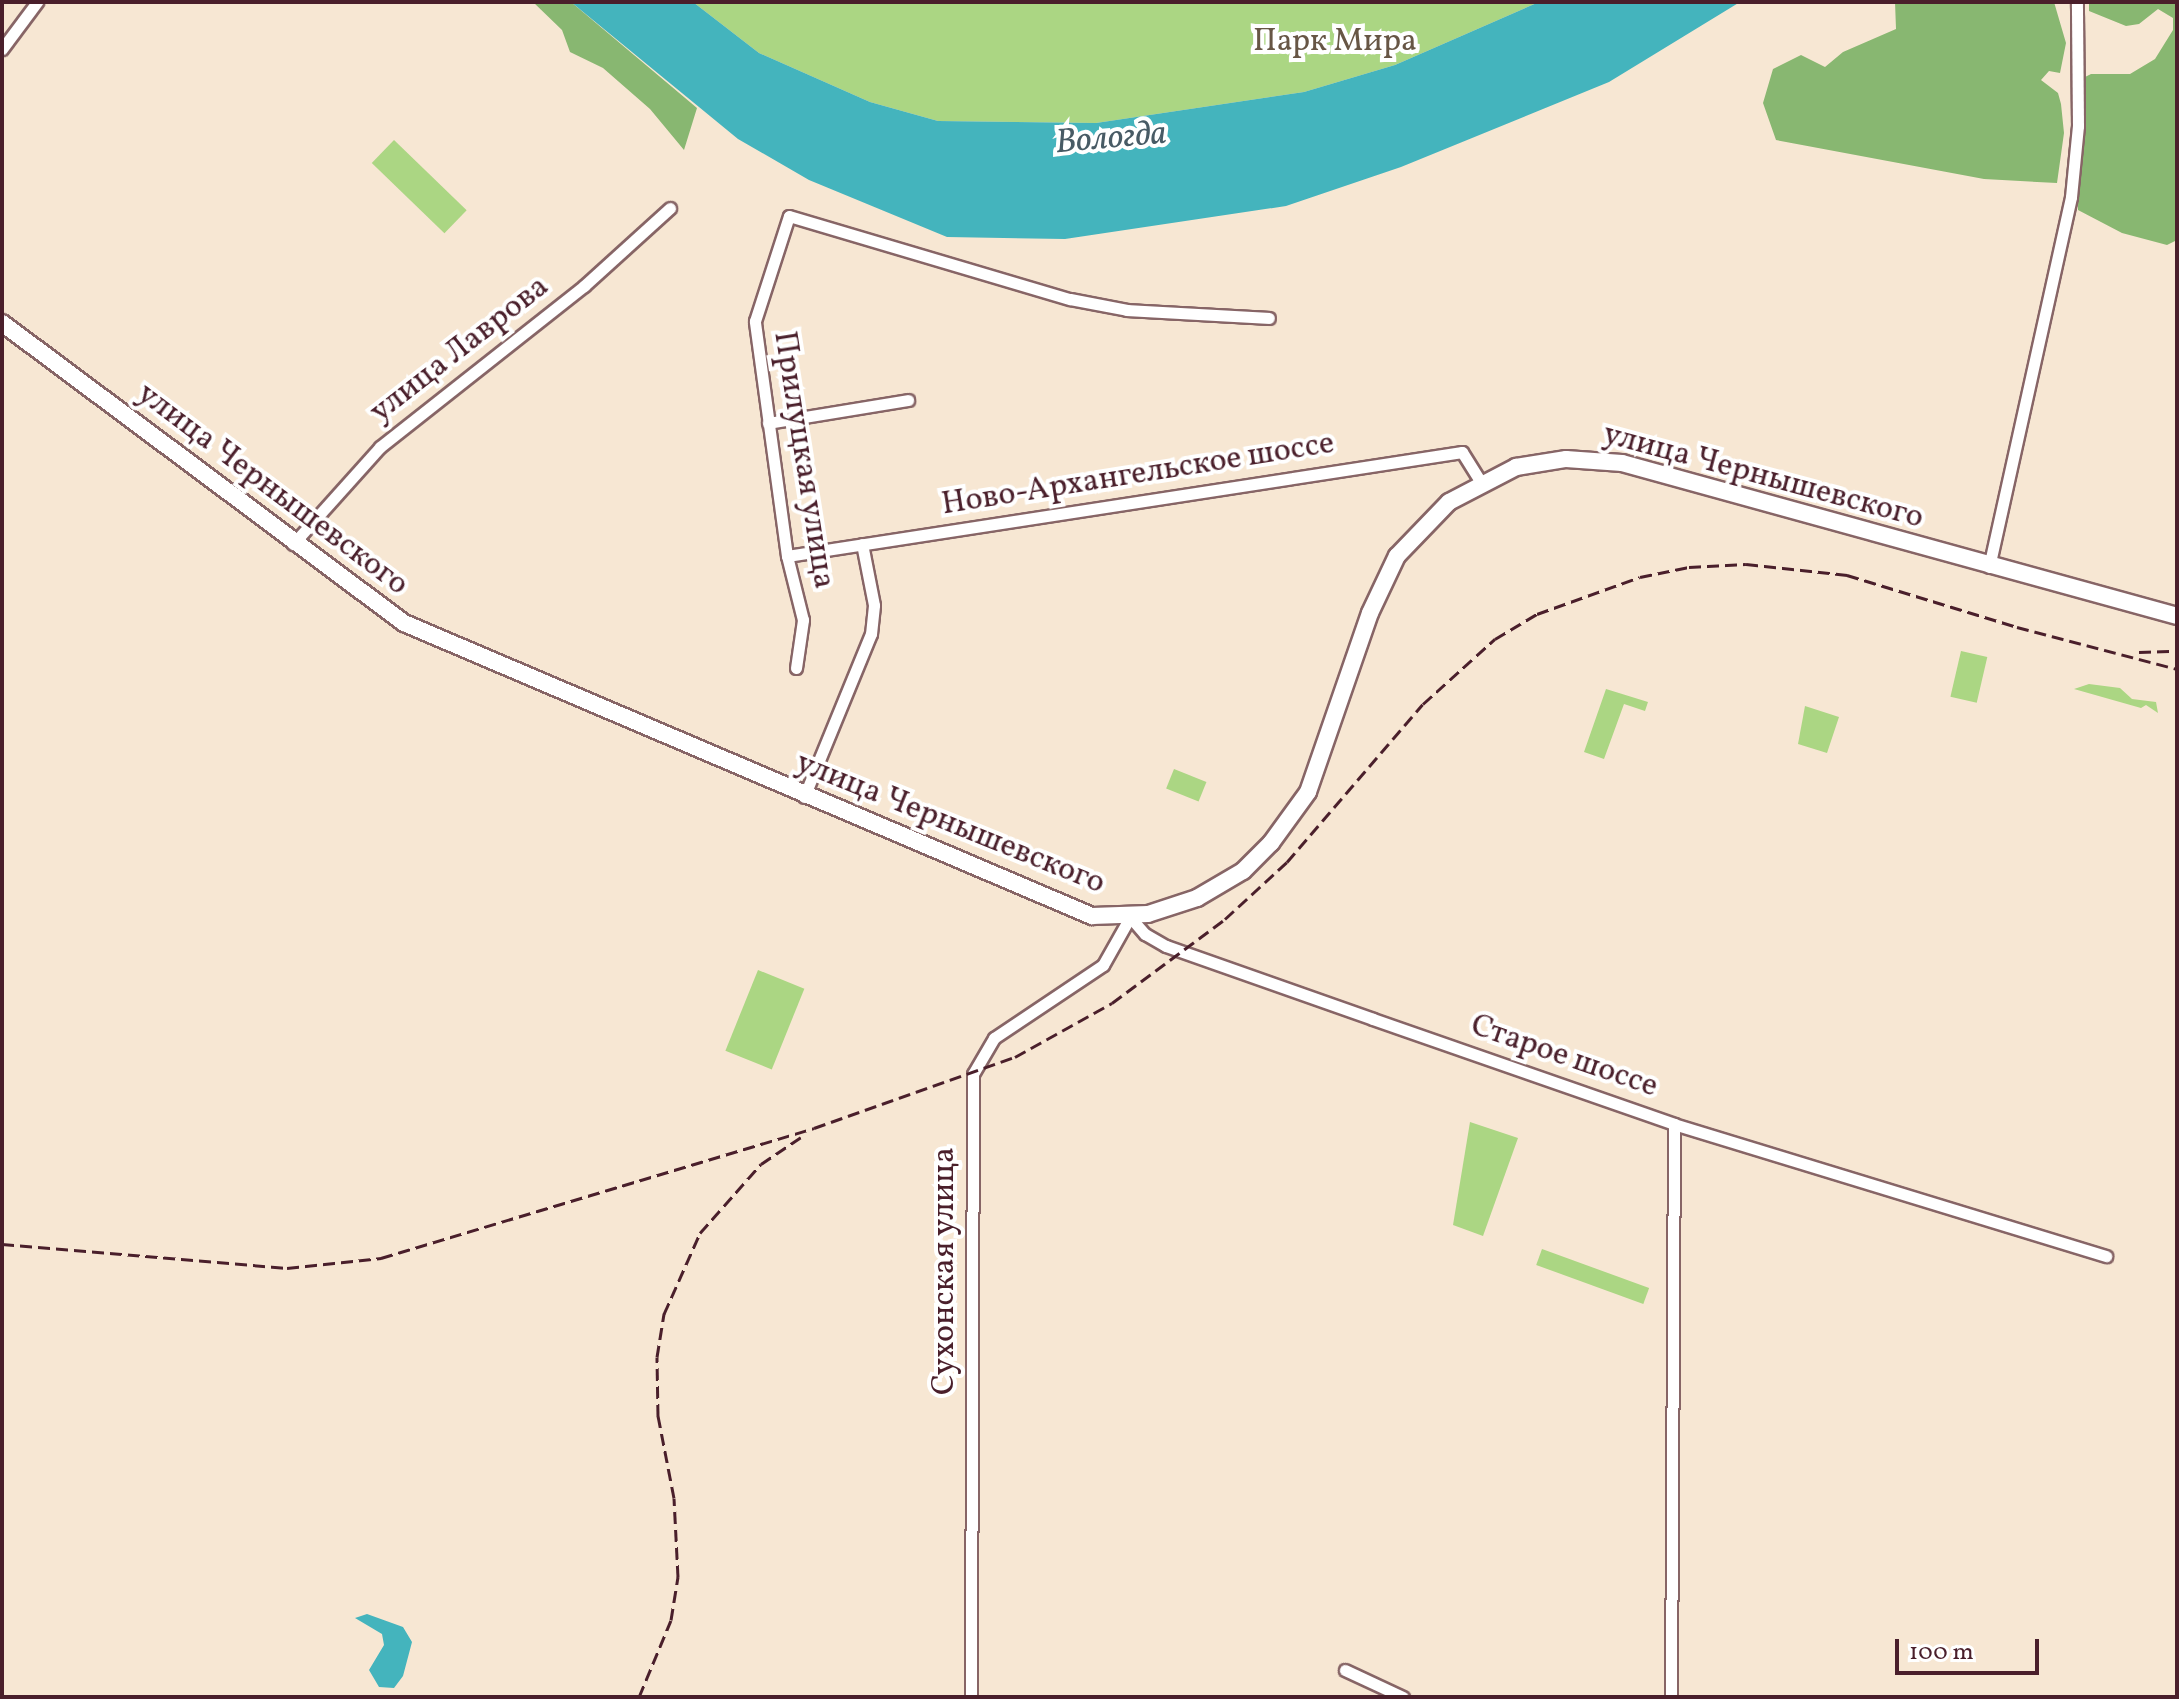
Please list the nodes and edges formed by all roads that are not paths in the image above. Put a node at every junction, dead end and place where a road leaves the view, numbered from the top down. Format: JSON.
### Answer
{"nodes":[{"id":1,"x":37,"y":2,"type":"edge"},
{"id":2,"x":2077,"y":2,"type":"edge"},
{"id":3,"x":2,"y":49,"type":"edge"},
{"id":4,"x":670,"y":208,"type":"dead end"},
{"id":5,"x":1269,"y":318,"type":"dead end"},
{"id":6,"x":2,"y":323,"type":"edge"},
{"id":7,"x":908,"y":400,"type":"dead end"},
{"id":8,"x":768,"y":423,"type":"junction"},
{"id":9,"x":1481,"y":482,"type":"junction"},
{"id":10,"x":293,"y":544,"type":"junction"},
{"id":11,"x":862,"y":544,"type":"junction"},
{"id":12,"x":787,"y":556,"type":"junction"},
{"id":13,"x":1989,"y":567,"type":"junction"},
{"id":14,"x":2177,"y":616,"type":"edge"},
{"id":15,"x":796,"y":668,"type":"dead end"},
{"id":16,"x":804,"y":797,"type":"junction"},
{"id":17,"x":1130,"y":917,"type":"junction"},
{"id":18,"x":1674,"y":1124,"type":"junction"},
{"id":19,"x":2106,"y":1256,"type":"dead end"},
{"id":20,"x":1345,"y":1670,"type":"dead end"},
{"id":21,"x":971,"y":1697,"type":"edge"},
{"id":22,"x":1403,"y":1697,"type":"edge"},
{"id":23,"x":1671,"y":1697,"type":"edge"}],
"edges":[{"from":1,"to":3,"type":"street"},
{"from":2,"to":13,"type":"street"},
{"from":4,"to":10,"type":"street","name":"улица Лаврова"},
{"from":5,"to":8,"type":"street","name":"Прилуцкая улица"},
{"from":6,"to":10,"type":"main road","name":"улица Чернышевского"},
{"from":7,"to":8,"type":"street"},
{"from":8,"to":12,"type":"street","name":"Прилуцкая улица"},
{"from":9,"to":11,"type":"street","name":"Ново-Архангельское шоссе"},
{"from":9,"to":13,"type":"main road","name":"улица Чернышевского"},
{"from":9,"to":17,"type":"main road","name":"улица Чернышевского"},
{"from":10,"to":16,"type":"main road","name":"улица Чернышевского"},
{"from":11,"to":12,"type":"street","name":"Ново-Архангельское шоссе"},
{"from":11,"to":16,"type":"street"},
{"from":12,"to":15,"type":"street","name":"Прилуцкая улица"},
{"from":13,"to":14,"type":"main road","name":"улица Чернышевского"},
{"from":16,"to":17,"type":"main road","name":"улица Чернышевского"},
{"from":17,"to":18,"type":"street","name":"Старое шоссе"},
{"from":17,"to":21,"type":"street","name":"Сухонская улица"},
{"from":18,"to":19,"type":"street"},
{"from":18,"to":23,"type":"street","name":"Старое шоссе"},
{"from":20,"to":22,"type":"street"}]}
